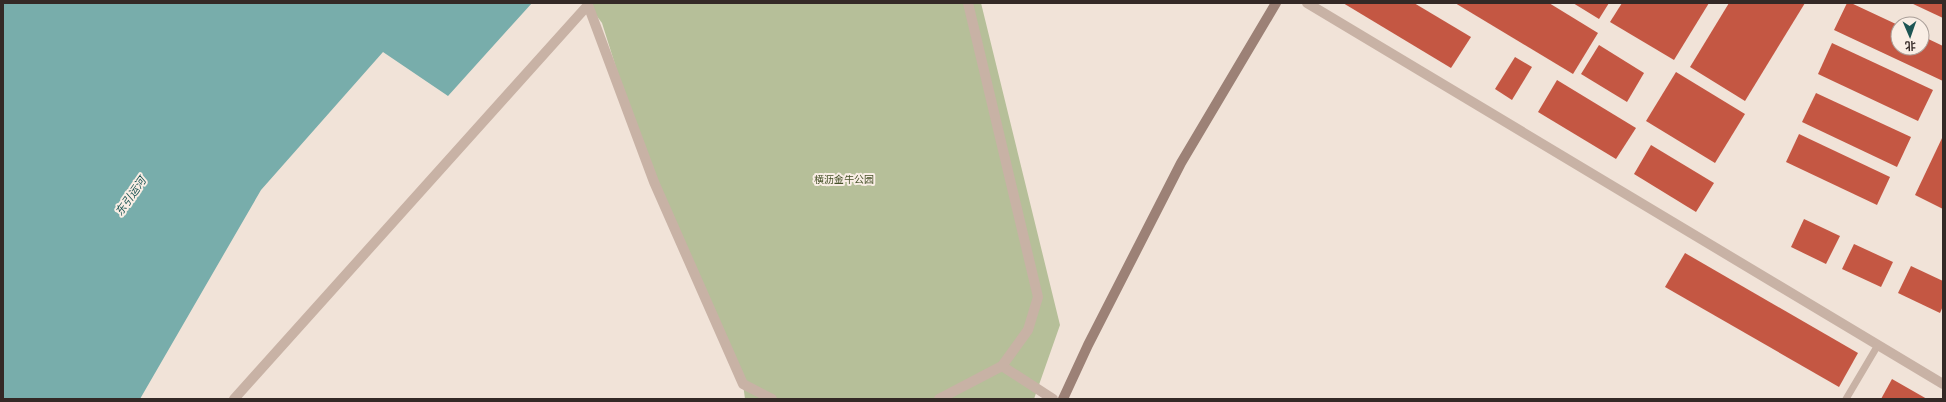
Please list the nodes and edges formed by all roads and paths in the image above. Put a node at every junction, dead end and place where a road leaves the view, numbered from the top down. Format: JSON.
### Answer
{"nodes":[{"id":1,"x":968,"y":3,"type":"edge"},
{"id":2,"x":1276,"y":3,"type":"edge"},
{"id":3,"x":1307,"y":3,"type":"edge"},
{"id":4,"x":1878,"y":345,"type":"junction"},
{"id":5,"x":1002,"y":366,"type":"junction"},
{"id":6,"x":1943,"y":384,"type":"edge"},
{"id":7,"x":234,"y":399,"type":"edge"},
{"id":8,"x":772,"y":399,"type":"edge"},
{"id":9,"x":939,"y":399,"type":"edge"},
{"id":10,"x":1053,"y":399,"type":"edge"},
{"id":11,"x":1063,"y":399,"type":"edge"},
{"id":12,"x":1846,"y":399,"type":"edge"}],
"edges":[{"from":1,"to":5,"type":"street"},
{"from":2,"to":11,"type":"street"},
{"from":3,"to":4,"type":"street"},
{"from":4,"to":6,"type":"street"},
{"from":4,"to":12,"type":"lane"},
{"from":5,"to":9,"type":"street"},
{"from":5,"to":10,"type":"street"},
{"from":7,"to":8,"type":"street"}]}
